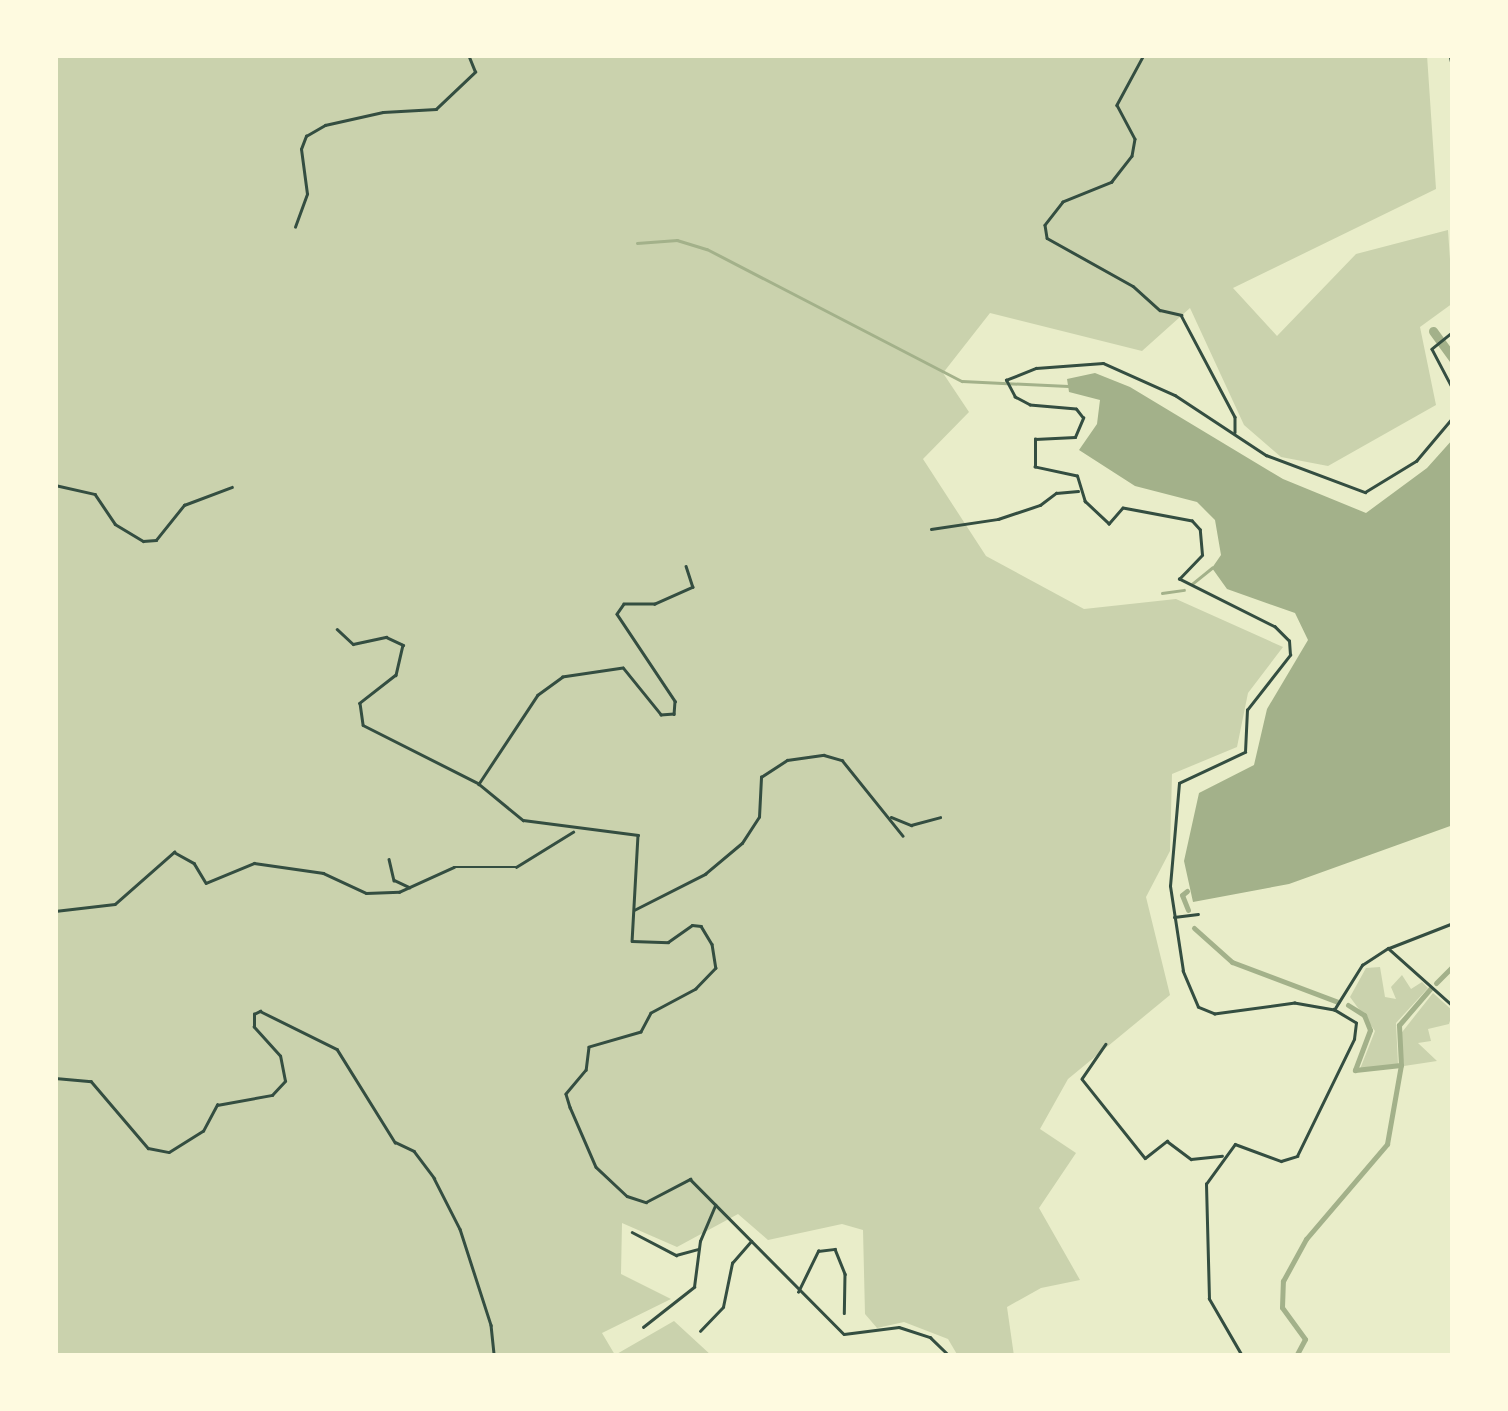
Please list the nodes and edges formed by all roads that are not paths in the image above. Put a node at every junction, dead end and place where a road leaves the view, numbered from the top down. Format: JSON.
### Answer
{"nodes":[{"id":1,"x":468,"y":55,"type":"edge"},
{"id":2,"x":1144,"y":55,"type":"edge"},
{"id":3,"x":1450,"y":55,"type":"edge"},
{"id":4,"x":1453,"y":69,"type":"edge"},
{"id":5,"x":295,"y":227,"type":"dead end"},
{"id":6,"x":1453,"y":332,"type":"edge"},
{"id":7,"x":1453,"y":389,"type":"edge"},
{"id":8,"x":1453,"y":417,"type":"edge"},
{"id":9,"x":1235,"y":434,"type":"junction"},
{"id":10,"x":55,"y":485,"type":"edge"},
{"id":11,"x":232,"y":487,"type":"dead end"},
{"id":12,"x":1080,"y":492,"type":"junction"},
{"id":13,"x":930,"y":529,"type":"dead end"},
{"id":14,"x":686,"y":566,"type":"dead end"},
{"id":15,"x":337,"y":629,"type":"dead end"},
{"id":16,"x":55,"y":697,"type":"edge"},
{"id":17,"x":55,"y":724,"type":"edge"},
{"id":18,"x":479,"y":784,"type":"junction"},
{"id":19,"x":890,"y":816,"type":"junction"},
{"id":20,"x":940,"y":817,"type":"dead end"},
{"id":21,"x":574,"y":831,"type":"junction"},
{"id":22,"x":902,"y":836,"type":"dead end"},
{"id":23,"x":390,"y":859,"type":"dead end"},
{"id":24,"x":410,"y":888,"type":"junction"},
{"id":25,"x":55,"y":912,"type":"edge"},
{"id":26,"x":631,"y":912,"type":"junction"},
{"id":27,"x":1198,"y":914,"type":"dead end"},
{"id":28,"x":1173,"y":917,"type":"junction"},
{"id":29,"x":1453,"y":922,"type":"edge"},
{"id":30,"x":1388,"y":948,"type":"junction"},
{"id":31,"x":1453,"y":1006,"type":"edge"},
{"id":32,"x":1334,"y":1010,"type":"junction"},
{"id":33,"x":1106,"y":1044,"type":"dead end"},
{"id":34,"x":55,"y":1078,"type":"edge"},
{"id":35,"x":1224,"y":1156,"type":"junction"},
{"id":36,"x":716,"y":1204,"type":"junction"},
{"id":37,"x":632,"y":1232,"type":"dead end"},
{"id":38,"x":750,"y":1241,"type":"junction"},
{"id":39,"x":699,"y":1249,"type":"junction"},
{"id":40,"x":797,"y":1294,"type":"junction"},
{"id":41,"x":844,"y":1313,"type":"dead end"},
{"id":42,"x":643,"y":1327,"type":"dead end"},
{"id":43,"x":700,"y":1331,"type":"dead end"},
{"id":44,"x":494,"y":1356,"type":"edge"},
{"id":45,"x":950,"y":1356,"type":"edge"},
{"id":46,"x":1242,"y":1356,"type":"edge"}],
"edges":[{"from":1,"to":5,"type":"street"},
{"from":2,"to":9,"type":"street"},
{"from":3,"to":4,"type":"street"},
{"from":6,"to":7,"type":"street"},
{"from":8,"to":9,"type":"street"},
{"from":9,"to":12,"type":"street"},
{"from":10,"to":11,"type":"street"},
{"from":12,"to":13,"type":"street"},
{"from":12,"to":28,"type":"street"},
{"from":14,"to":18,"type":"street"},
{"from":15,"to":18,"type":"street"},
{"from":16,"to":17,"type":"street"},
{"from":18,"to":21,"type":"street"},
{"from":19,"to":20,"type":"street"},
{"from":19,"to":22,"type":"street"},
{"from":19,"to":26,"type":"street"},
{"from":21,"to":24,"type":"street"},
{"from":21,"to":26,"type":"street"},
{"from":23,"to":24,"type":"street"},
{"from":24,"to":25,"type":"street"},
{"from":26,"to":36,"type":"street"},
{"from":27,"to":28,"type":"street"},
{"from":28,"to":32,"type":"street"},
{"from":29,"to":30,"type":"street"},
{"from":30,"to":31,"type":"street"},
{"from":30,"to":32,"type":"street"},
{"from":32,"to":35,"type":"street"},
{"from":33,"to":35,"type":"street"},
{"from":34,"to":44,"type":"street"},
{"from":35,"to":46,"type":"street"},
{"from":36,"to":38,"type":"street"},
{"from":36,"to":39,"type":"street"},
{"from":37,"to":39,"type":"street"},
{"from":38,"to":40,"type":"street"},
{"from":38,"to":43,"type":"street"},
{"from":39,"to":42,"type":"street"},
{"from":40,"to":41,"type":"street"},
{"from":40,"to":45,"type":"street"}]}
